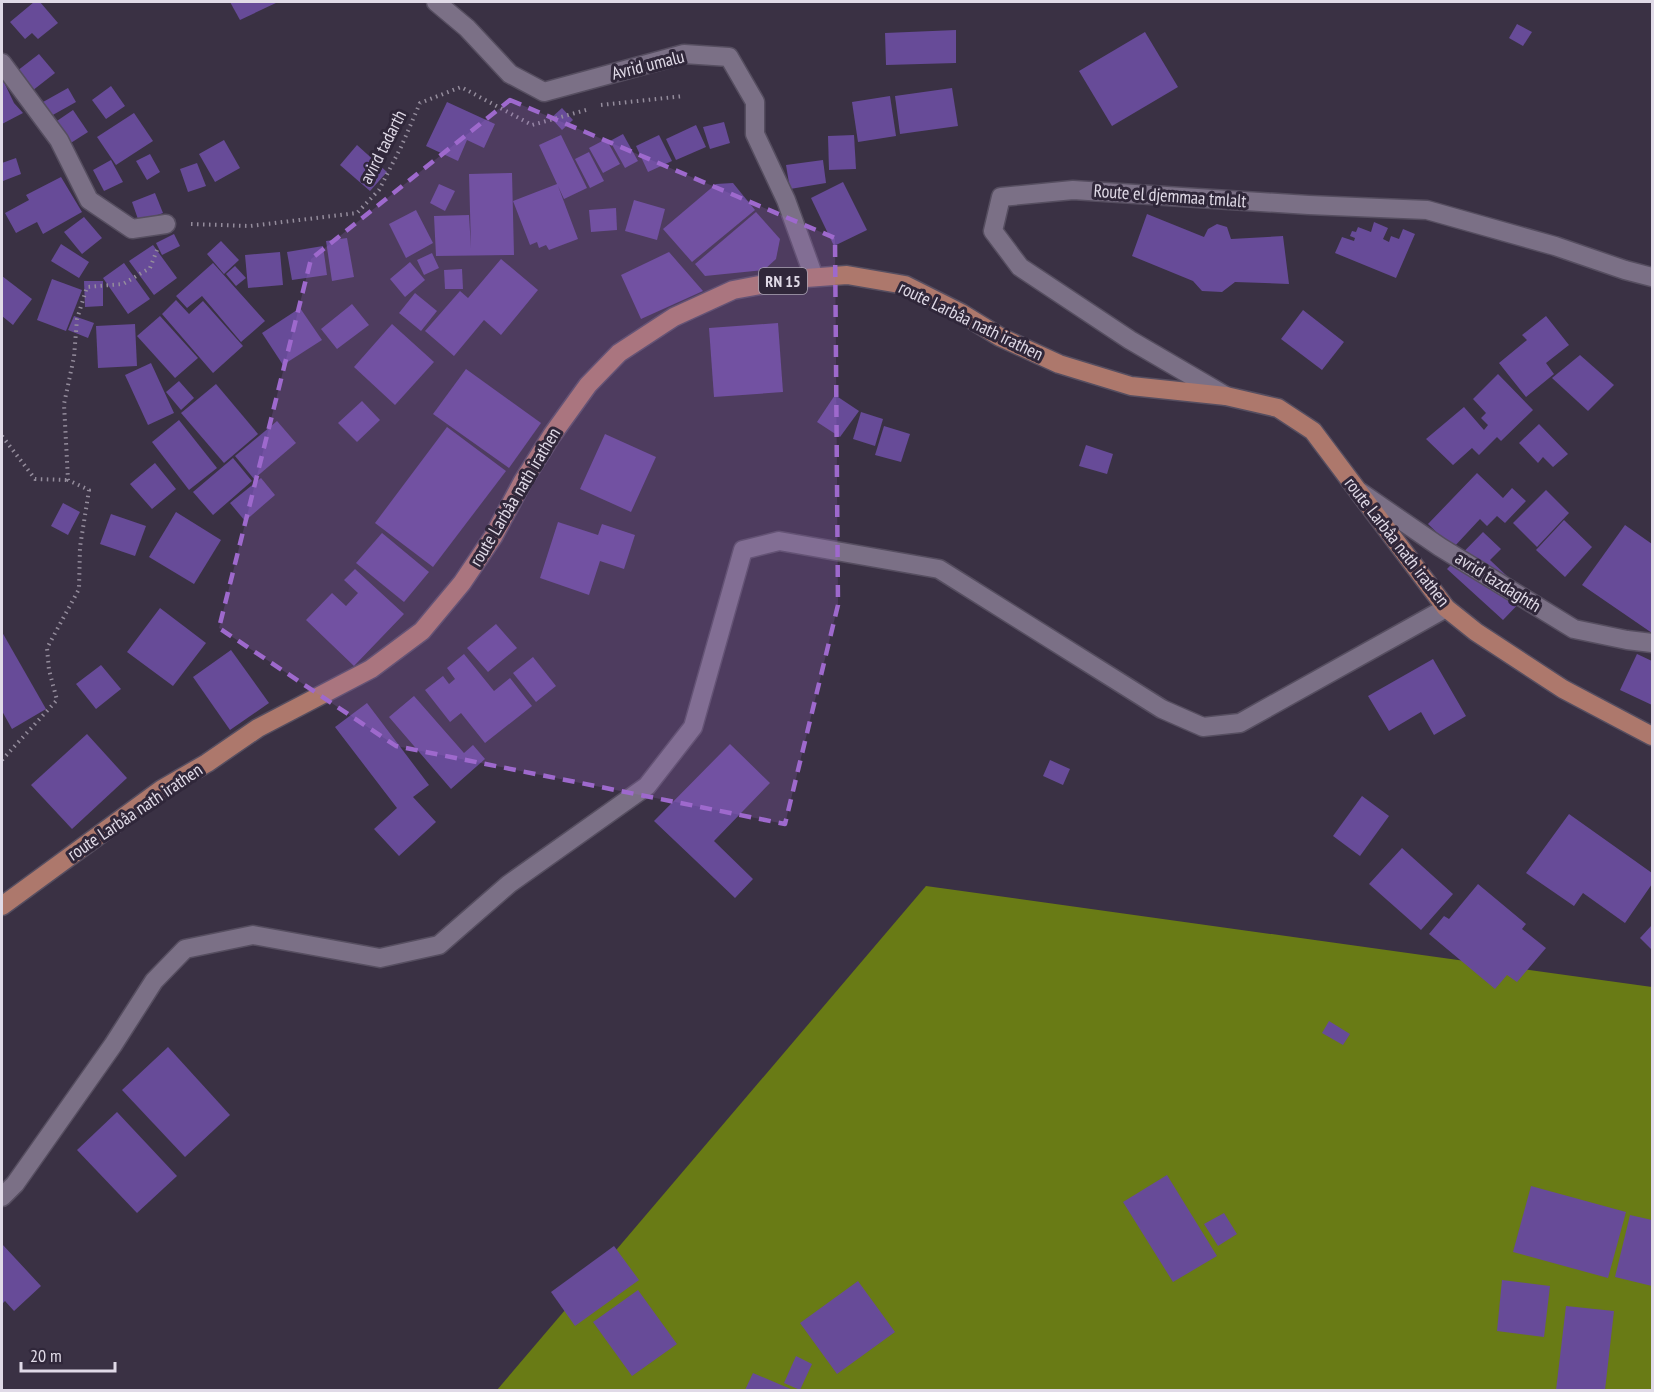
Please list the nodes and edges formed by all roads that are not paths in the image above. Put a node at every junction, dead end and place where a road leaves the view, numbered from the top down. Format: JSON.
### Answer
{"nodes":[{"id":1,"x":436,"y":2,"type":"edge"},
{"id":2,"x":2,"y":63,"type":"edge"},
{"id":3,"x":166,"y":224,"type":"road end"},
{"id":4,"x":1653,"y":276,"type":"edge"},
{"id":5,"x":814,"y":277,"type":"junction"},
{"id":6,"x":1226,"y":396,"type":"junction"},
{"id":7,"x":1356,"y":489,"type":"junction"},
{"id":8,"x":1446,"y":608,"type":"junction"},
{"id":9,"x":1653,"y":644,"type":"edge"},
{"id":10,"x":1653,"y":736,"type":"edge"},
{"id":11,"x":2,"y":906,"type":"edge"},
{"id":12,"x":2,"y":1197,"type":"edge"}],
"edges":[{"from":1,"to":5,"type":"street","name":"Avrid umalu"},
{"from":2,"to":3,"type":"street"},
{"from":4,"to":6,"type":"street","name":"Route el djemmaa tmlalt"},
{"from":5,"to":6,"type":"main road","name":"route Larbâa nath irathen","number":"RN 15"},
{"from":5,"to":11,"type":"main road","name":"route Larbâa nath irathen","number":"RN 15"},
{"from":6,"to":7,"type":"main road","name":"route Larbâa nath irathen","number":"RN 15"},
{"from":7,"to":8,"type":"main road","name":"route Larbâa nath irathen","number":"RN 15"},
{"from":7,"to":9,"type":"street","name":"avrid tazdaghth"},
{"from":8,"to":10,"type":"main road","name":"route Larbâa nath irathen","number":"RN 15"},
{"from":8,"to":12,"type":"street"}]}
